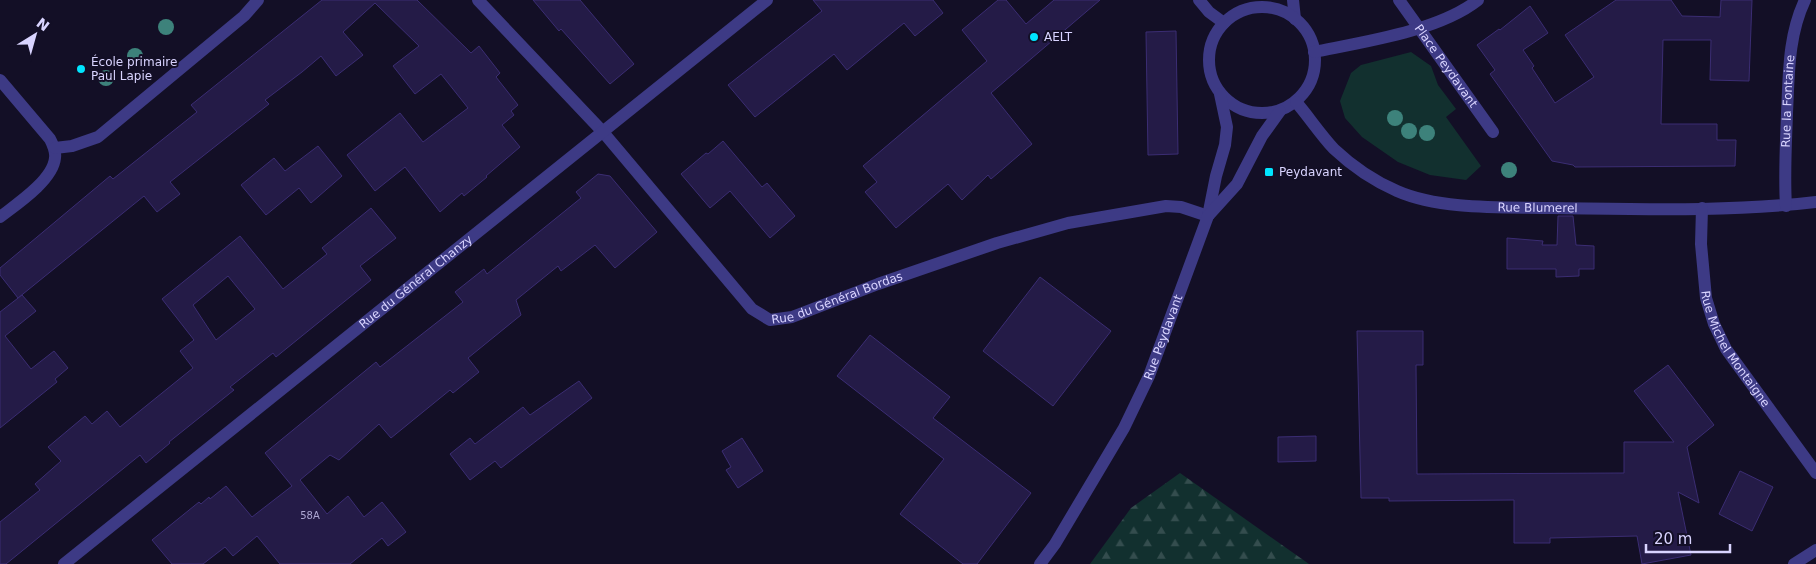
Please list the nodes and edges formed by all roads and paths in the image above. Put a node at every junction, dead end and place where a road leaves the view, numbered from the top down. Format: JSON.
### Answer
{"nodes":[{"id":1,"x":258,"y":0,"type":"edge"},
{"id":2,"x":478,"y":0,"type":"edge"},
{"id":3,"x":767,"y":0,"type":"edge"},
{"id":4,"x":1199,"y":0,"type":"edge"},
{"id":5,"x":1247,"y":0,"type":"edge"},
{"id":6,"x":1293,"y":0,"type":"edge"},
{"id":7,"x":1399,"y":0,"type":"edge"},
{"id":8,"x":1478,"y":0,"type":"edge"},
{"id":9,"x":1805,"y":0,"type":"edge"},
{"id":10,"x":1238,"y":12,"type":"junction"},
{"id":11,"x":1295,"y":19,"type":"junction"},
{"id":12,"x":1224,"y":23,"type":"junction"},
{"id":13,"x":1419,"y":28,"type":"junction"},
{"id":14,"x":1314,"y":52,"type":"junction"},
{"id":15,"x":0,"y":80,"type":"edge"},
{"id":16,"x":1220,"y":94,"type":"junction"},
{"id":17,"x":1296,"y":102,"type":"junction"},
{"id":18,"x":1280,"y":111,"type":"junction"},
{"id":19,"x":603,"y":132,"type":"junction"},
{"id":20,"x":1493,"y":132,"type":"dead end"},
{"id":21,"x":55,"y":148,"type":"junction"},
{"id":22,"x":1816,"y":202,"type":"edge"},
{"id":23,"x":1786,"y":206,"type":"junction"},
{"id":24,"x":1702,"y":208,"type":"junction"},
{"id":25,"x":1208,"y":216,"type":"junction"},
{"id":26,"x":0,"y":217,"type":"edge"},
{"id":27,"x":1816,"y":473,"type":"edge"},
{"id":28,"x":1816,"y":550,"type":"edge"},
{"id":29,"x":64,"y":564,"type":"edge"},
{"id":30,"x":1040,"y":564,"type":"edge"},
{"id":31,"x":1794,"y":564,"type":"edge"}],
"edges":[{"from":1,"to":21,"type":"street"},
{"from":2,"to":19,"type":"street","name":"Rue du Général Bordas"},
{"from":3,"to":19,"type":"street","name":"Rue du Général Chanzy"},
{"from":4,"to":12,"type":"street"},
{"from":5,"to":10,"type":"street"},
{"from":6,"to":11,"type":"street"},
{"from":7,"to":13,"type":"street","name":"Place Peydavant"},
{"from":8,"to":13,"type":"street"},
{"from":9,"to":23,"type":"street","name":"Rue la Fontaine"},
{"from":10,"to":11,"type":"street"},
{"from":10,"to":12,"type":"street"},
{"from":11,"to":14,"type":"street"},
{"from":12,"to":16,"type":"street"},
{"from":13,"to":14,"type":"street"},
{"from":13,"to":20,"type":"street","name":"Place Peydavant"},
{"from":14,"to":17,"type":"street"},
{"from":15,"to":21,"type":"street"},
{"from":16,"to":18,"type":"street"},
{"from":16,"to":25,"type":"street"},
{"from":17,"to":18,"type":"street"},
{"from":17,"to":24,"type":"street","name":"Rue Blumerel"},
{"from":18,"to":25,"type":"street","name":"Rue Peydavant"},
{"from":19,"to":25,"type":"street","name":"Rue du Général Bordas"},
{"from":19,"to":29,"type":"street","name":"Rue du Général Chanzy"},
{"from":21,"to":26,"type":"street"},
{"from":22,"to":23,"type":"street","name":"Rue Blumerel"},
{"from":23,"to":24,"type":"street","name":"Rue Blumerel"},
{"from":24,"to":27,"type":"street","name":"Rue Michel Montaigne"},
{"from":25,"to":30,"type":"street","name":"Rue Peydavant"},
{"from":28,"to":31,"type":"street"}]}
